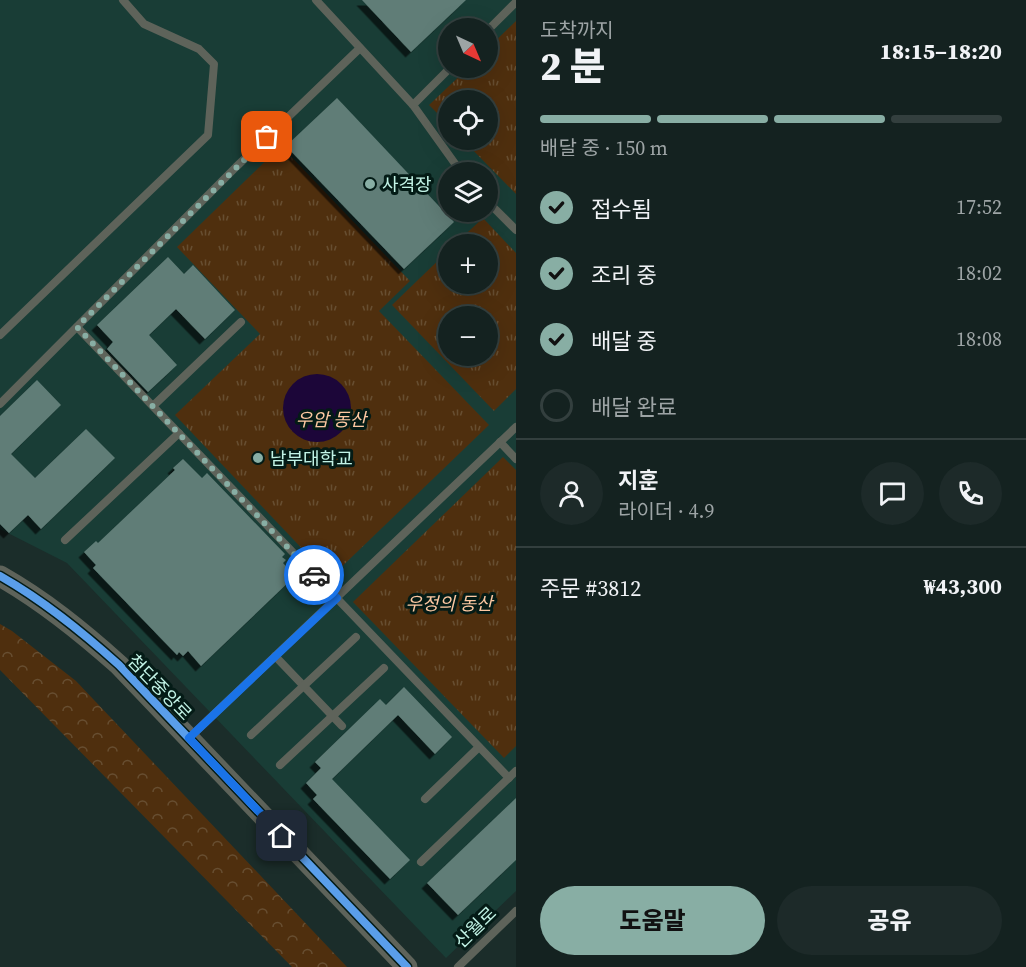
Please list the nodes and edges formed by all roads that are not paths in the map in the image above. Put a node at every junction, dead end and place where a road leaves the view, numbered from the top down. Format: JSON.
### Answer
{"nodes":[{"id":1,"x":123,"y":0,"type":"edge"},
{"id":2,"x":316,"y":0,"type":"edge"},
{"id":3,"x":516,"y":2,"type":"edge"},
{"id":4,"x":498,"y":20,"type":"edge"},
{"id":5,"x":360,"y":48,"type":"junction"},
{"id":6,"x":440,"y":78,"type":"edge"},
{"id":7,"x":413,"y":105,"type":"junction"},
{"id":8,"x":454,"y":162,"type":"edge"},
{"id":9,"x":498,"y":212,"type":"edge"},
{"id":10,"x":516,"y":230,"type":"edge"},
{"id":11,"x":241,"y":322,"type":"dead end"},
{"id":12,"x":77,"y":327,"type":"junction"},
{"id":13,"x":0,"y":335,"type":"edge"},
{"id":14,"x":0,"y":404,"type":"edge"},
{"id":15,"x":153,"y":406,"type":"junction"},
{"id":16,"x":516,"y":427,"type":"edge"},
{"id":17,"x":179,"y":433,"type":"junction"},
{"id":18,"x":500,"y":442,"type":"junction"},
{"id":19,"x":516,"y":459,"type":"edge"},
{"id":20,"x":65,"y":540,"type":"dead end"},
{"id":21,"x":0,"y":576,"type":"edge"},
{"id":22,"x":337,"y":598,"type":"junction"},
{"id":23,"x":356,"y":637,"type":"dead end"},
{"id":24,"x":275,"y":656,"type":"junction"},
{"id":25,"x":384,"y":668,"type":"dead end"},
{"id":26,"x":304,"y":686,"type":"junction"},
{"id":27,"x":332,"y":716,"type":"junction"},
{"id":28,"x":342,"y":726,"type":"dead end"},
{"id":29,"x":251,"y":735,"type":"dead end"},
{"id":30,"x":189,"y":738,"type":"junction"},
{"id":31,"x":479,"y":747,"type":"junction"},
{"id":32,"x":280,"y":765,"type":"dead end"},
{"id":33,"x":516,"y":771,"type":"edge"},
{"id":34,"x":509,"y":778,"type":"junction"},
{"id":35,"x":425,"y":799,"type":"dead end"},
{"id":36,"x":421,"y":862,"type":"dead end"},
{"id":37,"x":516,"y":911,"type":"edge"},
{"id":38,"x":407,"y":967,"type":"edge"},
{"id":39,"x":458,"y":967,"type":"edge"}],
"edges":[{"from":1,"to":13,"type":"lane"},
{"from":2,"to":5,"type":"lane"},
{"from":3,"to":4,"type":"lane"},
{"from":5,"to":7,"type":"lane"},
{"from":5,"to":12,"type":"lane"},
{"from":6,"to":7,"type":"lane"},
{"from":7,"to":8,"type":"lane"},
{"from":9,"to":10,"type":"lane"},
{"from":11,"to":15,"type":"lane"},
{"from":12,"to":14,"type":"lane"},
{"from":12,"to":15,"type":"lane"},
{"from":15,"to":17,"type":"lane"},
{"from":16,"to":18,"type":"lane"},
{"from":17,"to":20,"type":"lane"},
{"from":17,"to":22,"type":"lane"},
{"from":18,"to":19,"type":"lane"},
{"from":18,"to":22,"type":"lane"},
{"from":21,"to":30,"type":"street","name":"첨단중앙로"},
{"from":22,"to":24,"type":"lane"},
{"from":22,"to":31,"type":"lane"},
{"from":23,"to":26,"type":"lane"},
{"from":24,"to":26,"type":"lane"},
{"from":24,"to":30,"type":"lane"},
{"from":25,"to":27,"type":"lane"},
{"from":26,"to":27,"type":"lane"},
{"from":26,"to":29,"type":"lane"},
{"from":27,"to":28,"type":"lane"},
{"from":27,"to":32,"type":"lane"},
{"from":30,"to":38,"type":"street","name":"첨단중앙로"},
{"from":31,"to":34,"type":"lane"},
{"from":31,"to":35,"type":"lane"},
{"from":33,"to":34,"type":"lane"},
{"from":34,"to":36,"type":"lane"},
{"from":37,"to":39,"type":"lane","name":"산월로"}]}
